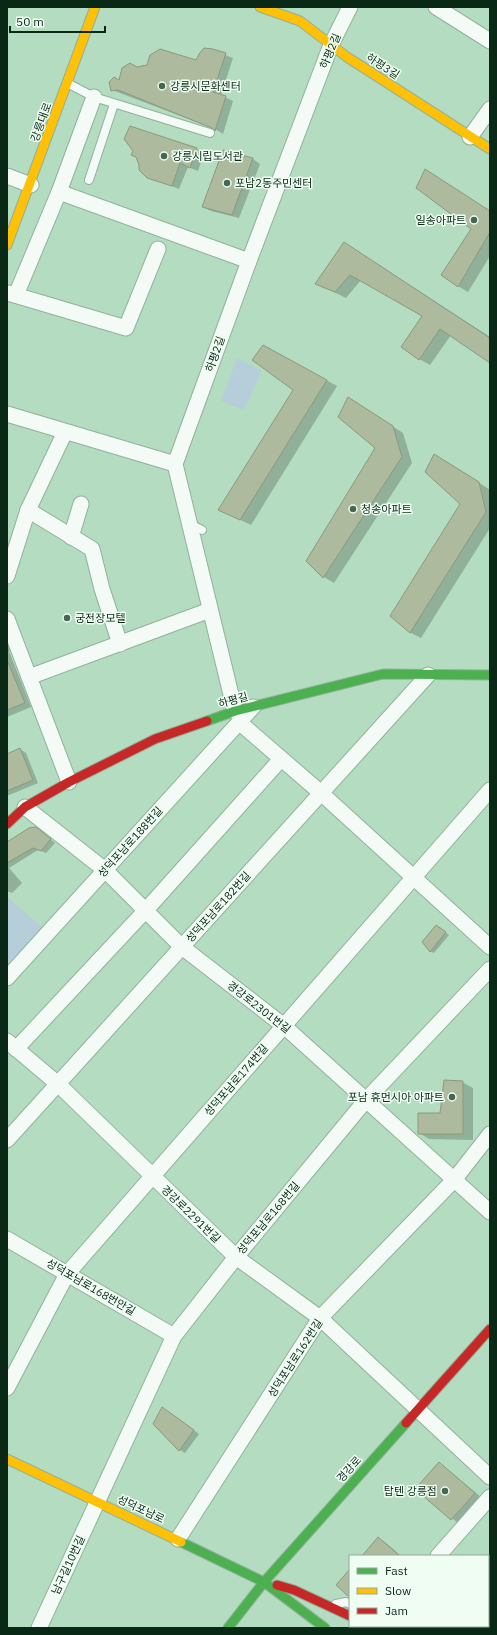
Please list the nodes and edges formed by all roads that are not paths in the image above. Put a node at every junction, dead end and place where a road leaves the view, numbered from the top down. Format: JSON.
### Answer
{"nodes":[{"id":1,"x":95,"y":7,"type":"edge"},
{"id":2,"x":260,"y":7,"type":"edge"},
{"id":3,"x":350,"y":7,"type":"edge"},
{"id":4,"x":436,"y":7,"type":"edge"},
{"id":5,"x":490,"y":41,"type":"edge"},
{"id":6,"x":331,"y":45,"type":"junction"},
{"id":7,"x":68,"y":83,"type":"junction"},
{"id":8,"x":94,"y":97,"type":"junction"},
{"id":9,"x":114,"y":104,"type":"junction"},
{"id":10,"x":490,"y":109,"type":"edge"},
{"id":11,"x":210,"y":133,"type":"dead end"},
{"id":12,"x":470,"y":137,"type":"junction"},
{"id":13,"x":490,"y":150,"type":"edge"},
{"id":14,"x":7,"y":176,"type":"edge"},
{"id":15,"x":89,"y":180,"type":"dead end"},
{"id":16,"x":31,"y":185,"type":"junction"},
{"id":17,"x":59,"y":192,"type":"junction"},
{"id":18,"x":7,"y":245,"type":"edge"},
{"id":19,"x":158,"y":249,"type":"dead end"},
{"id":20,"x":249,"y":261,"type":"junction"},
{"id":21,"x":12,"y":294,"type":"edge"},
{"id":22,"x":7,"y":414,"type":"edge"},
{"id":23,"x":65,"y":432,"type":"junction"},
{"id":24,"x":175,"y":464,"type":"junction"},
{"id":25,"x":81,"y":504,"type":"dead end"},
{"id":26,"x":28,"y":510,"type":"junction"},
{"id":27,"x":71,"y":536,"type":"junction"},
{"id":28,"x":7,"y":576,"type":"edge"},
{"id":29,"x":210,"y":610,"type":"junction"},
{"id":30,"x":7,"y":619,"type":"edge"},
{"id":31,"x":120,"y":644,"type":"junction"},
{"id":32,"x":428,"y":674,"type":"junction"},
{"id":33,"x":490,"y":675,"type":"edge"},
{"id":34,"x":29,"y":677,"type":"junction"},
{"id":35,"x":253,"y":707,"type":"joint"},
{"id":36,"x":237,"y":716,"type":"junction"},
{"id":37,"x":281,"y":759,"type":"junction"},
{"id":38,"x":69,"y":782,"type":"junction"},
{"id":39,"x":490,"y":790,"type":"edge"},
{"id":40,"x":321,"y":793,"type":"junction"},
{"id":41,"x":25,"y":807,"type":"junction"},
{"id":42,"x":7,"y":824,"type":"edge"},
{"id":43,"x":105,"y":870,"type":"junction"},
{"id":44,"x":413,"y":878,"type":"junction"},
{"id":45,"x":146,"y":910,"type":"junction"},
{"id":46,"x":182,"y":947,"type":"junction"},
{"id":47,"x":490,"y":947,"type":"edge"},
{"id":48,"x":490,"y":969,"type":"edge"},
{"id":49,"x":7,"y":978,"type":"edge"},
{"id":50,"x":284,"y":1026,"type":"junction"},
{"id":51,"x":12,"y":1045,"type":"edge"},
{"id":52,"x":58,"y":1084,"type":"junction"},
{"id":53,"x":366,"y":1100,"type":"junction"},
{"id":54,"x":490,"y":1134,"type":"edge"},
{"id":55,"x":7,"y":1140,"type":"edge"},
{"id":56,"x":152,"y":1177,"type":"junction"},
{"id":57,"x":454,"y":1180,"type":"junction"},
{"id":58,"x":490,"y":1212,"type":"edge"},
{"id":59,"x":7,"y":1239,"type":"edge"},
{"id":60,"x":236,"y":1257,"type":"junction"},
{"id":61,"x":67,"y":1274,"type":"junction"},
{"id":62,"x":320,"y":1318,"type":"junction"},
{"id":63,"x":490,"y":1329,"type":"edge"},
{"id":64,"x":174,"y":1336,"type":"junction"},
{"id":65,"x":7,"y":1388,"type":"edge"},
{"id":66,"x":419,"y":1409,"type":"junction"},
{"id":67,"x":7,"y":1459,"type":"edge"},
{"id":68,"x":490,"y":1477,"type":"edge"},
{"id":69,"x":490,"y":1497,"type":"edge"},
{"id":70,"x":98,"y":1502,"type":"junction"},
{"id":71,"x":178,"y":1539,"type":"junction"},
{"id":72,"x":439,"y":1555,"type":"edge"},
{"id":73,"x":264,"y":1582,"type":"junction"},
{"id":74,"x":349,"y":1604,"type":"edge"},
{"id":75,"x":328,"y":1605,"type":"junction"},
{"id":76,"x":349,"y":1616,"type":"edge"},
{"id":77,"x":323,"y":1627,"type":"edge"},
{"id":78,"x":39,"y":1628,"type":"edge"},
{"id":79,"x":228,"y":1628,"type":"edge"}],
"edges":[{"from":1,"to":7,"type":"street","name":"강릉대로"},
{"from":2,"to":6,"type":"street","name":"하평3길"},
{"from":3,"to":6,"type":"street","name":"하평2길"},
{"from":4,"to":5,"type":"street"},
{"from":6,"to":12,"type":"street","name":"하평3길"},
{"from":6,"to":20,"type":"street","name":"하평2길"},
{"from":7,"to":8,"type":"lane"},
{"from":7,"to":16,"type":"street","name":"강릉대로"},
{"from":8,"to":9,"type":"lane"},
{"from":8,"to":17,"type":"street"},
{"from":9,"to":11,"type":"lane"},
{"from":9,"to":15,"type":"lane"},
{"from":10,"to":12,"type":"street"},
{"from":12,"to":13,"type":"street","name":"하평3길"},
{"from":14,"to":16,"type":"street"},
{"from":16,"to":18,"type":"street","name":"강릉대로"},
{"from":17,"to":20,"type":"street"},
{"from":17,"to":21,"type":"street"},
{"from":19,"to":21,"type":"street"},
{"from":20,"to":24,"type":"street","name":"하평2길"},
{"from":22,"to":23,"type":"street"},
{"from":23,"to":24,"type":"street"},
{"from":23,"to":26,"type":"street"},
{"from":24,"to":29,"type":"street"},
{"from":25,"to":27,"type":"street"},
{"from":26,"to":27,"type":"street"},
{"from":26,"to":28,"type":"street"},
{"from":27,"to":31,"type":"street"},
{"from":29,"to":31,"type":"street"},
{"from":29,"to":36,"type":"street"},
{"from":30,"to":34,"type":"street"},
{"from":31,"to":34,"type":"street"},
{"from":32,"to":33,"type":"street","name":"하평길"},
{"from":32,"to":35,"type":"street","name":"하평길"},
{"from":32,"to":40,"type":"street","name":"성덕포남로182번길"},
{"from":34,"to":38,"type":"street"},
{"from":35,"to":36,"type":"street","name":"성덕포남로188번길"},
{"from":36,"to":37,"type":"street"},
{"from":36,"to":38,"type":"street","name":"하평길"},
{"from":36,"to":43,"type":"street","name":"성덕포남로188번길"},
{"from":37,"to":40,"type":"street"},
{"from":37,"to":45,"type":"street"},
{"from":38,"to":41,"type":"street","name":"하평길"},
{"from":39,"to":44,"type":"street","name":"성덕포남로174번길"},
{"from":40,"to":44,"type":"street"},
{"from":40,"to":46,"type":"street","name":"성덕포남로182번길"},
{"from":41,"to":42,"type":"street","name":"하평길"},
{"from":41,"to":43,"type":"street","name":"경강로2301번길"},
{"from":43,"to":45,"type":"street","name":"경강로2301번길"},
{"from":43,"to":49,"type":"street","name":"성덕포남로188번길"},
{"from":44,"to":47,"type":"street"},
{"from":44,"to":50,"type":"street","name":"성덕포남로174번길"},
{"from":45,"to":46,"type":"street","name":"경강로2301번길"},
{"from":45,"to":51,"type":"street"},
{"from":46,"to":50,"type":"street","name":"경강로2301번길"},
{"from":46,"to":52,"type":"street","name":"성덕포남로182번길"},
{"from":48,"to":53,"type":"street","name":"성덕포남로168번길"},
{"from":50,"to":53,"type":"street","name":"경강로2301번길"},
{"from":50,"to":56,"type":"street","name":"성덕포남로174번길"},
{"from":51,"to":52,"type":"street","name":"경강로2291번길"},
{"from":52,"to":55,"type":"street","name":"성덕포남로182번길"},
{"from":52,"to":56,"type":"street","name":"경강로2291번길"},
{"from":53,"to":57,"type":"street","name":"경강로2301번길"},
{"from":53,"to":60,"type":"street","name":"성덕포남로168번길"},
{"from":54,"to":57,"type":"street","name":"성덕포남로162번길"},
{"from":56,"to":60,"type":"street","name":"경강로2291번길"},
{"from":56,"to":61,"type":"street","name":"성덕포남로174번길"},
{"from":57,"to":58,"type":"street","name":"경강로2301번길"},
{"from":57,"to":62,"type":"street","name":"성덕포남로162번길"},
{"from":59,"to":61,"type":"street","name":"성덕포남로168번안길"},
{"from":60,"to":62,"type":"street","name":"경강로2291번길"},
{"from":60,"to":64,"type":"street","name":"성덕포남로168번길"},
{"from":61,"to":64,"type":"street","name":"성덕포남로168번안길"},
{"from":61,"to":65,"type":"street","name":"성덕포남로174번길"},
{"from":62,"to":66,"type":"street","name":"경강로2291번길"},
{"from":62,"to":71,"type":"street","name":"성덕포남로162번길"},
{"from":63,"to":66,"type":"street","name":"경강로"},
{"from":64,"to":70,"type":"street","name":"성덕포남로168번길"},
{"from":66,"to":68,"type":"street","name":"경강로2291번길"},
{"from":66,"to":73,"type":"street","name":"경강로"},
{"from":67,"to":70,"type":"street","name":"성덕포남로"},
{"from":69,"to":72,"type":"street"},
{"from":70,"to":71,"type":"street","name":"성덕포남로"},
{"from":70,"to":78,"type":"street","name":"남구길10번길"},
{"from":71,"to":73,"type":"street","name":"성덕포남로"},
{"from":73,"to":75,"type":"street","name":"성덕포남로"},
{"from":73,"to":77,"type":"street","name":"성덕포남로"},
{"from":73,"to":79,"type":"street","name":"경강로"},
{"from":74,"to":75,"type":"lane"},
{"from":75,"to":76,"type":"street","name":"성덕포남로"}]}
